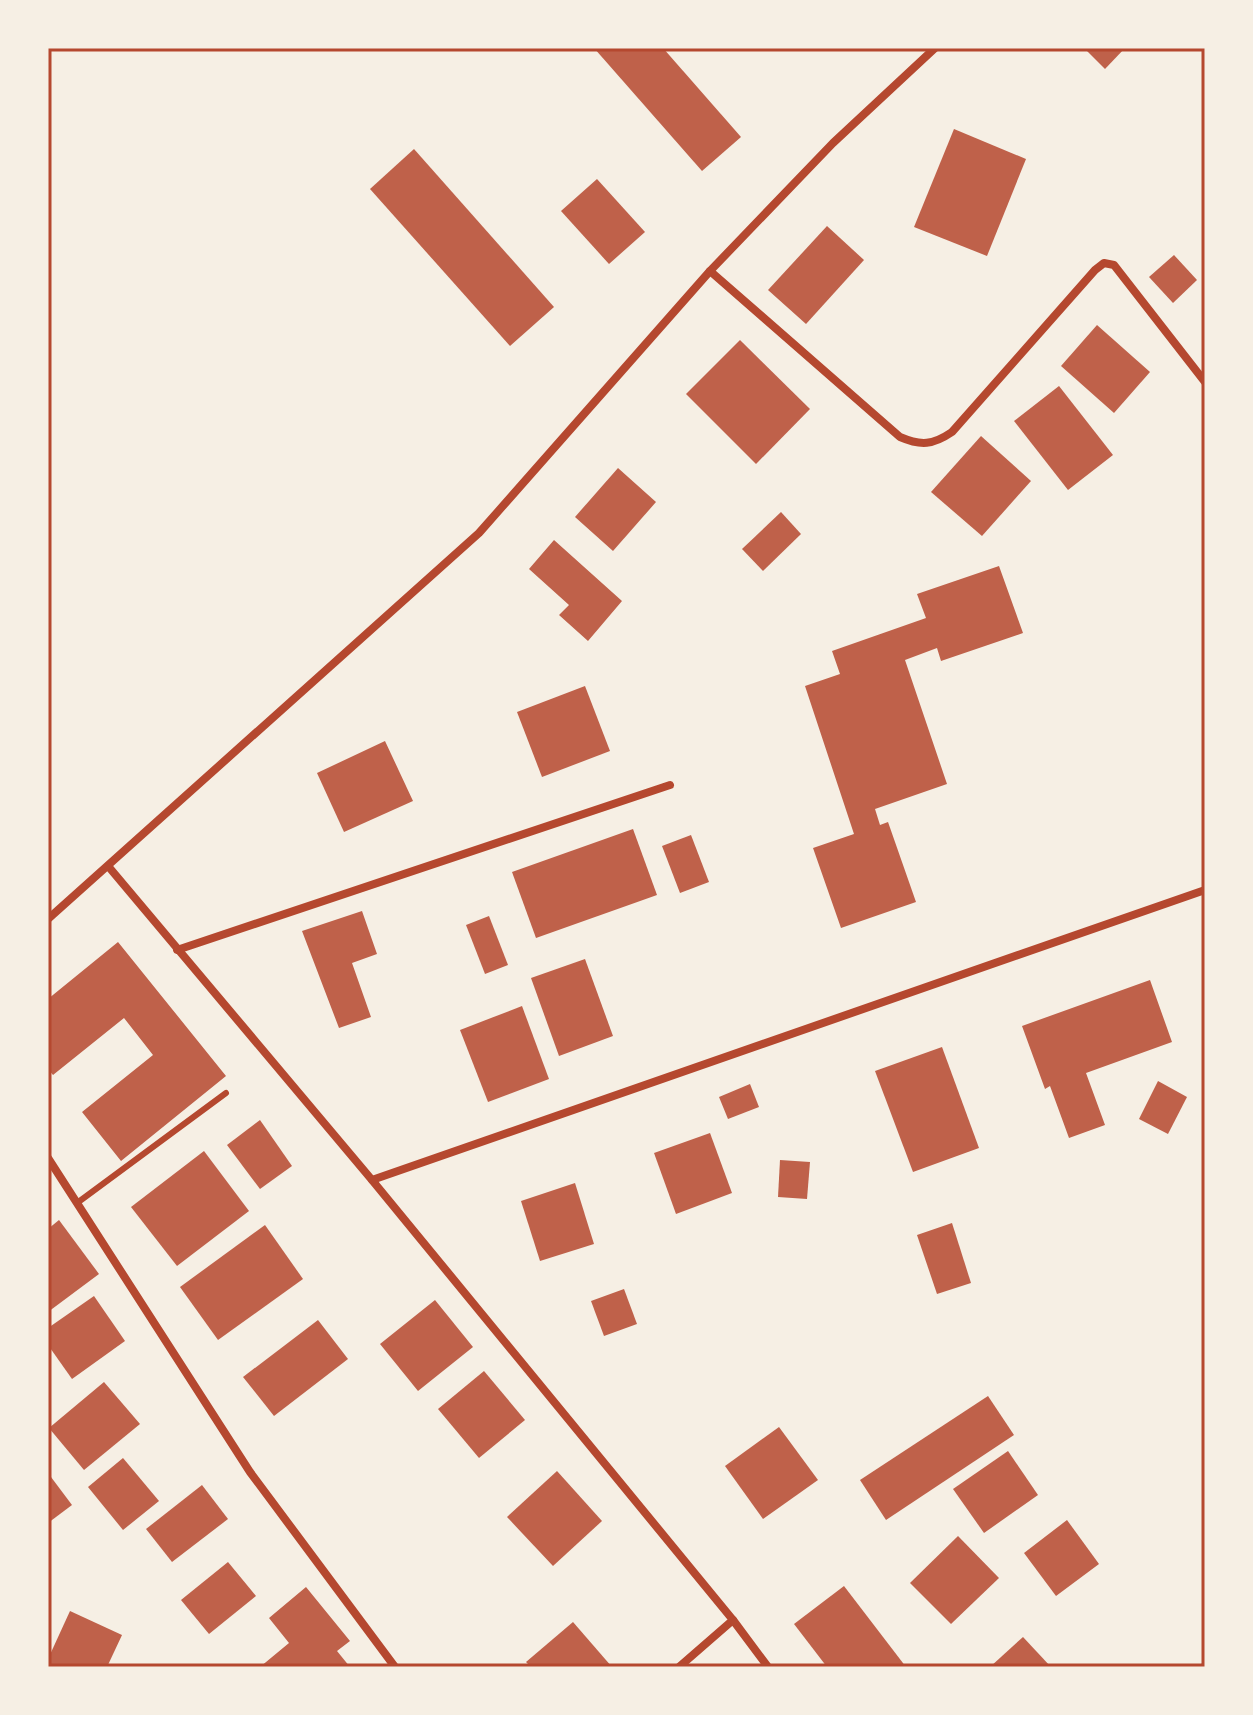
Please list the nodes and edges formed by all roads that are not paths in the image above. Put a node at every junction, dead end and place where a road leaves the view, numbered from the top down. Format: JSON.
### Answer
{"nodes":[{"id":1,"x":935,"y":48,"type":"edge"},
{"id":2,"x":710,"y":271,"type":"junction"},
{"id":3,"x":1205,"y":382,"type":"edge"},
{"id":4,"x":670,"y":785,"type":"dead end"},
{"id":5,"x":108,"y":866,"type":"junction"},
{"id":6,"x":1205,"y":890,"type":"edge"},
{"id":7,"x":48,"y":919,"type":"edge"},
{"id":8,"x":177,"y":950,"type":"junction"},
{"id":9,"x":226,"y":1093,"type":"dead end"},
{"id":10,"x":48,"y":1158,"type":"edge"},
{"id":11,"x":372,"y":1180,"type":"junction"},
{"id":12,"x":77,"y":1203,"type":"junction"},
{"id":13,"x":733,"y":1620,"type":"junction"},
{"id":14,"x":395,"y":1667,"type":"edge"},
{"id":15,"x":679,"y":1667,"type":"edge"},
{"id":16,"x":768,"y":1667,"type":"edge"}],
"edges":[{"from":1,"to":2,"type":"street"},
{"from":2,"to":3,"type":"street"},
{"from":2,"to":5,"type":"street"},
{"from":4,"to":8,"type":"street"},
{"from":5,"to":7,"type":"street"},
{"from":5,"to":8,"type":"street"},
{"from":6,"to":11,"type":"street"},
{"from":8,"to":11,"type":"street"},
{"from":9,"to":12,"type":"lane"},
{"from":10,"to":12,"type":"street"},
{"from":11,"to":13,"type":"street"},
{"from":12,"to":14,"type":"street"},
{"from":13,"to":15,"type":"street"},
{"from":13,"to":16,"type":"street"}]}
